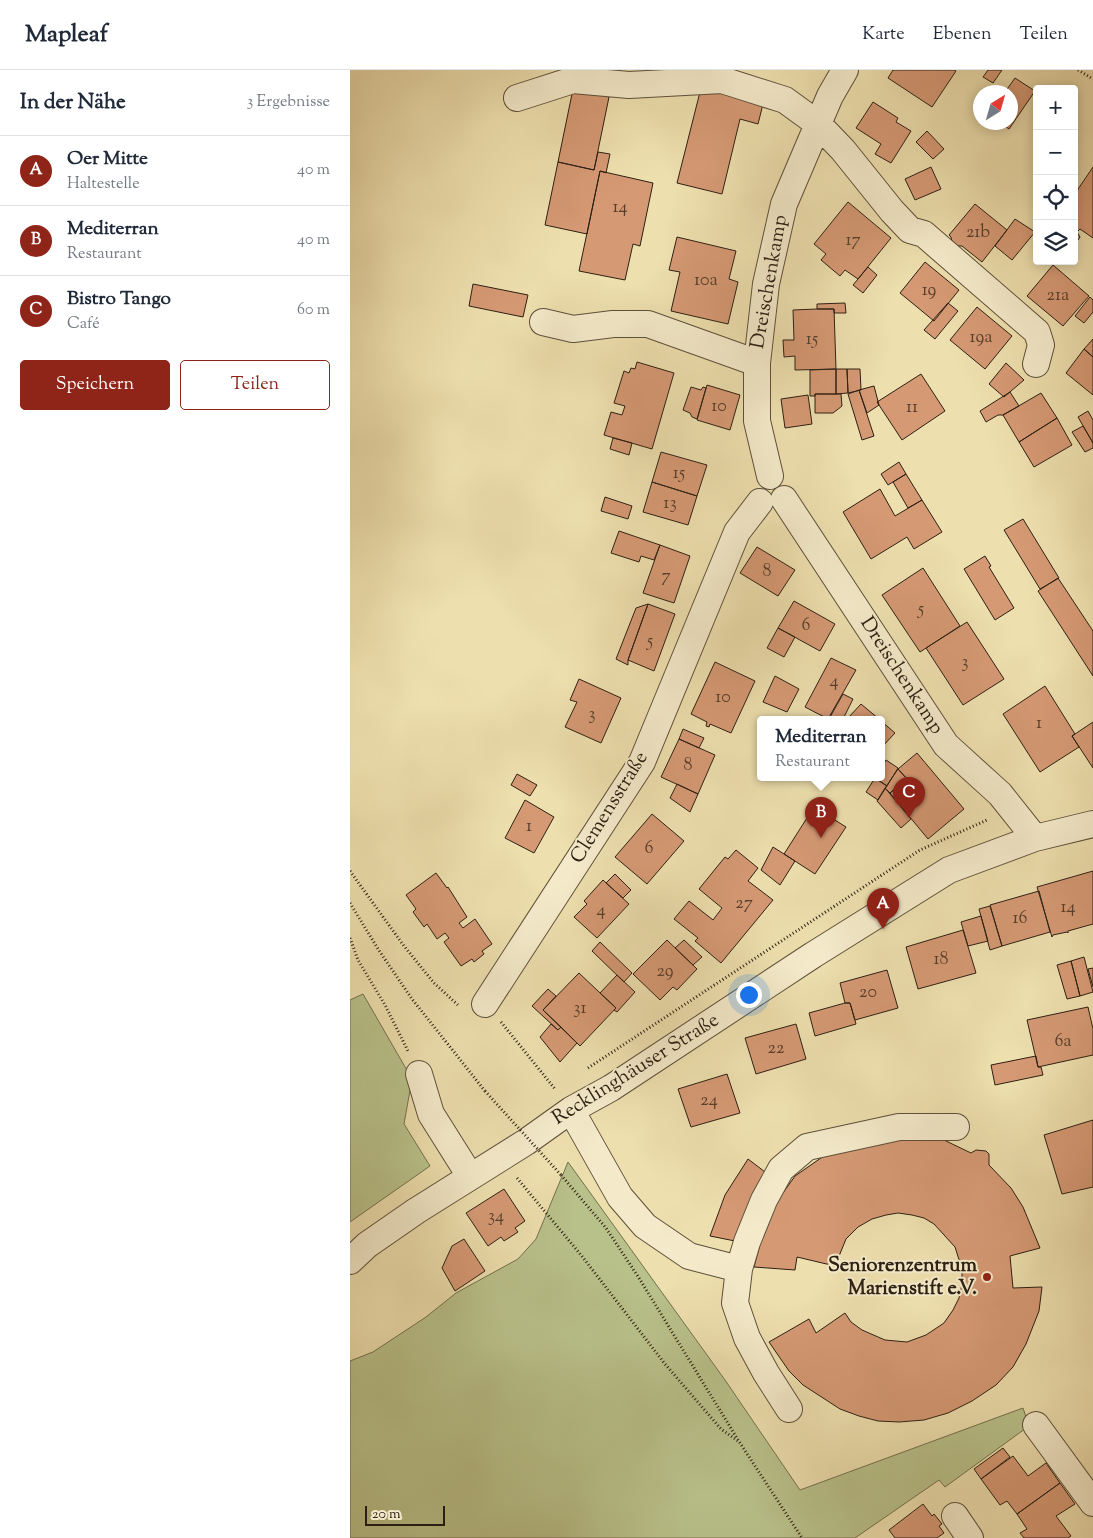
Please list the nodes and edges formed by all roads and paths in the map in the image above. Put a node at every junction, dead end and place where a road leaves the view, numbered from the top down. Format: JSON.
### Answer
{"nodes":[{"id":1,"x":845,"y":70,"type":"edge"},
{"id":2,"x":1078,"y":70,"type":"edge"},
{"id":3,"x":1093,"y":79,"type":"edge"},
{"id":4,"x":517,"y":98,"type":"dead end"},
{"id":5,"x":818,"y":124,"type":"junction"},
{"id":6,"x":543,"y":322,"type":"dead end"},
{"id":7,"x":756,"y":363,"type":"junction"},
{"id":8,"x":1036,"y":364,"type":"dead end"},
{"id":9,"x":772,"y":501,"type":"junction"},
{"id":10,"x":1093,"y":824,"type":"edge"},
{"id":11,"x":1035,"y":838,"type":"junction"},
{"id":12,"x":350,"y":871,"type":"edge"},
{"id":13,"x":350,"y":903,"type":"edge"},
{"id":14,"x":350,"y":938,"type":"edge"},
{"id":15,"x":485,"y":1004,"type":"junction"},
{"id":16,"x":419,"y":1074,"type":"joint"},
{"id":17,"x":555,"y":1089,"type":"dead end"},
{"id":18,"x":571,"y":1110,"type":"junction"},
{"id":19,"x":956,"y":1127,"type":"dead end"},
{"id":20,"x":500,"y":1158,"type":"junction"},
{"id":21,"x":470,"y":1176,"type":"junction"},
{"id":22,"x":350,"y":1261,"type":"edge"},
{"id":23,"x":740,"y":1269,"type":"junction"},
{"id":24,"x":790,"y":1409,"type":"dead end"},
{"id":25,"x":1036,"y":1425,"type":"dead end"},
{"id":26,"x":740,"y":1442,"type":"junction"},
{"id":27,"x":1093,"y":1503,"type":"edge"},
{"id":28,"x":955,"y":1516,"type":"dead end"},
{"id":29,"x":802,"y":1538,"type":"edge"},
{"id":30,"x":970,"y":1538,"type":"edge"}],
"edges":[{"from":1,"to":5,"type":"street","name":"Dreischenkamp"},
{"from":2,"to":3,"type":"path"},
{"from":4,"to":5,"type":"street"},
{"from":5,"to":7,"type":"street","name":"Dreischenkamp"},
{"from":5,"to":8,"type":"street"},
{"from":6,"to":7,"type":"street"},
{"from":7,"to":9,"type":"street","name":"Dreischenkamp"},
{"from":9,"to":11,"type":"street","name":"Dreischenkamp"},
{"from":9,"to":15,"type":"street","name":"Clemensstraße"},
{"from":10,"to":11,"type":"street","name":"Recklinghäuser Straße"},
{"from":11,"to":18,"type":"street","name":"Recklinghäuser Straße"},
{"from":12,"to":15,"type":"path"},
{"from":13,"to":26,"type":"path","bridge":true},
{"from":14,"to":16,"type":"path"},
{"from":15,"to":17,"type":"path"},
{"from":16,"to":21,"type":"street"},
{"from":18,"to":20,"type":"street","name":"Recklinghäuser Straße"},
{"from":18,"to":23,"type":"street"},
{"from":19,"to":23,"type":"street"},
{"from":20,"to":21,"type":"street","name":"Recklinghäuser Straße"},
{"from":20,"to":26,"type":"path"},
{"from":21,"to":22,"type":"street","name":"Recklinghäuser Straße"},
{"from":23,"to":24,"type":"street"},
{"from":25,"to":27,"type":"street"},
{"from":26,"to":29,"type":"path"},
{"from":28,"to":30,"type":"street"}]}
